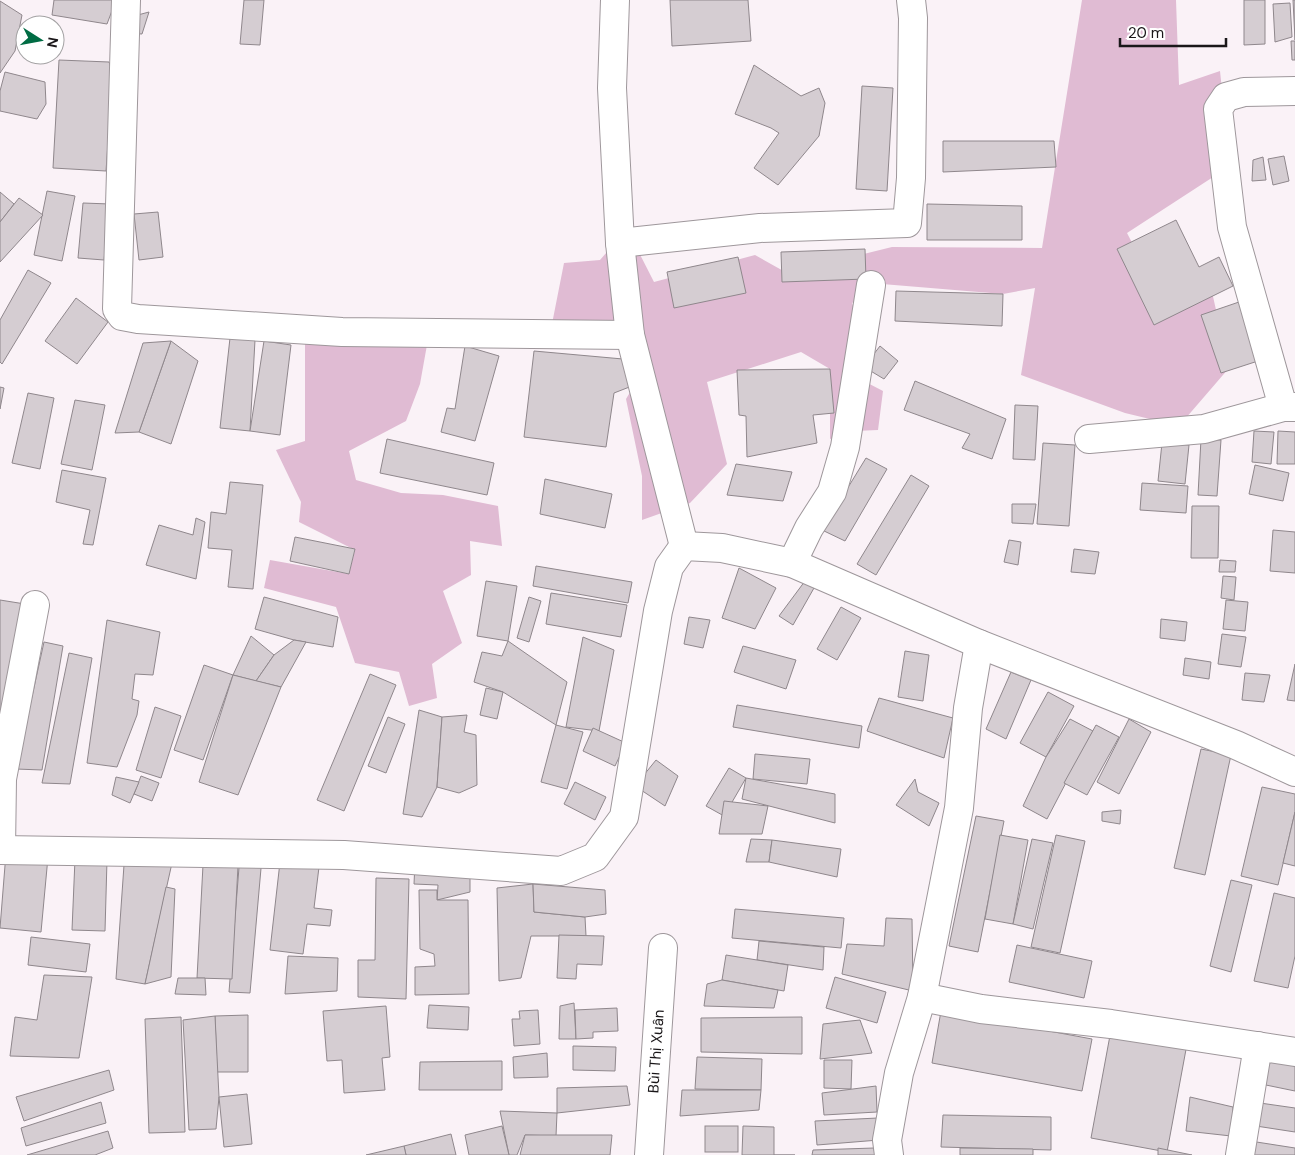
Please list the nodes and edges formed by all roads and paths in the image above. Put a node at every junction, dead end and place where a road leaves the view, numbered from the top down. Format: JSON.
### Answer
{"nodes":[{"id":1,"x":126,"y":0,"type":"edge"},
{"id":2,"x":615,"y":0,"type":"edge"},
{"id":3,"x":911,"y":0,"type":"edge"},
{"id":4,"x":1295,"y":91,"type":"edge"},
{"id":5,"x":620,"y":243,"type":"junction"},
{"id":6,"x":871,"y":285,"type":"dead end"},
{"id":7,"x":630,"y":335,"type":"junction"},
{"id":8,"x":1289,"y":407,"type":"edge"},
{"id":9,"x":1089,"y":439,"type":"dead end"},
{"id":10,"x":684,"y":546,"type":"junction"},
{"id":11,"x":792,"y":563,"type":"junction"},
{"id":12,"x":35,"y":605,"type":"dead end"},
{"id":13,"x":979,"y":644,"type":"junction"},
{"id":14,"x":1295,"y":772,"type":"edge"},
{"id":15,"x":0,"y":850,"type":"edge"},
{"id":16,"x":663,"y":948,"type":"dead end"},
{"id":17,"x":922,"y":997,"type":"junction"},
{"id":18,"x":1258,"y":1046,"type":"junction"},
{"id":19,"x":1295,"y":1052,"type":"edge"},
{"id":20,"x":649,"y":1155,"type":"edge"},
{"id":21,"x":889,"y":1155,"type":"edge"},
{"id":22,"x":1240,"y":1155,"type":"edge"}],
"edges":[{"from":1,"to":7,"type":"street"},
{"from":2,"to":5,"type":"street"},
{"from":3,"to":5,"type":"street"},
{"from":4,"to":8,"type":"street"},
{"from":5,"to":7,"type":"street"},
{"from":6,"to":11,"type":"street"},
{"from":7,"to":10,"type":"street"},
{"from":8,"to":9,"type":"street"},
{"from":10,"to":11,"type":"street"},
{"from":10,"to":15,"type":"street"},
{"from":11,"to":13,"type":"street"},
{"from":12,"to":15,"type":"street"},
{"from":13,"to":14,"type":"street"},
{"from":13,"to":17,"type":"street"},
{"from":16,"to":20,"type":"street","name":"Bùi Thị Xuân"},
{"from":17,"to":18,"type":"street"},
{"from":17,"to":21,"type":"street"},
{"from":18,"to":19,"type":"street"},
{"from":18,"to":22,"type":"street"}]}
